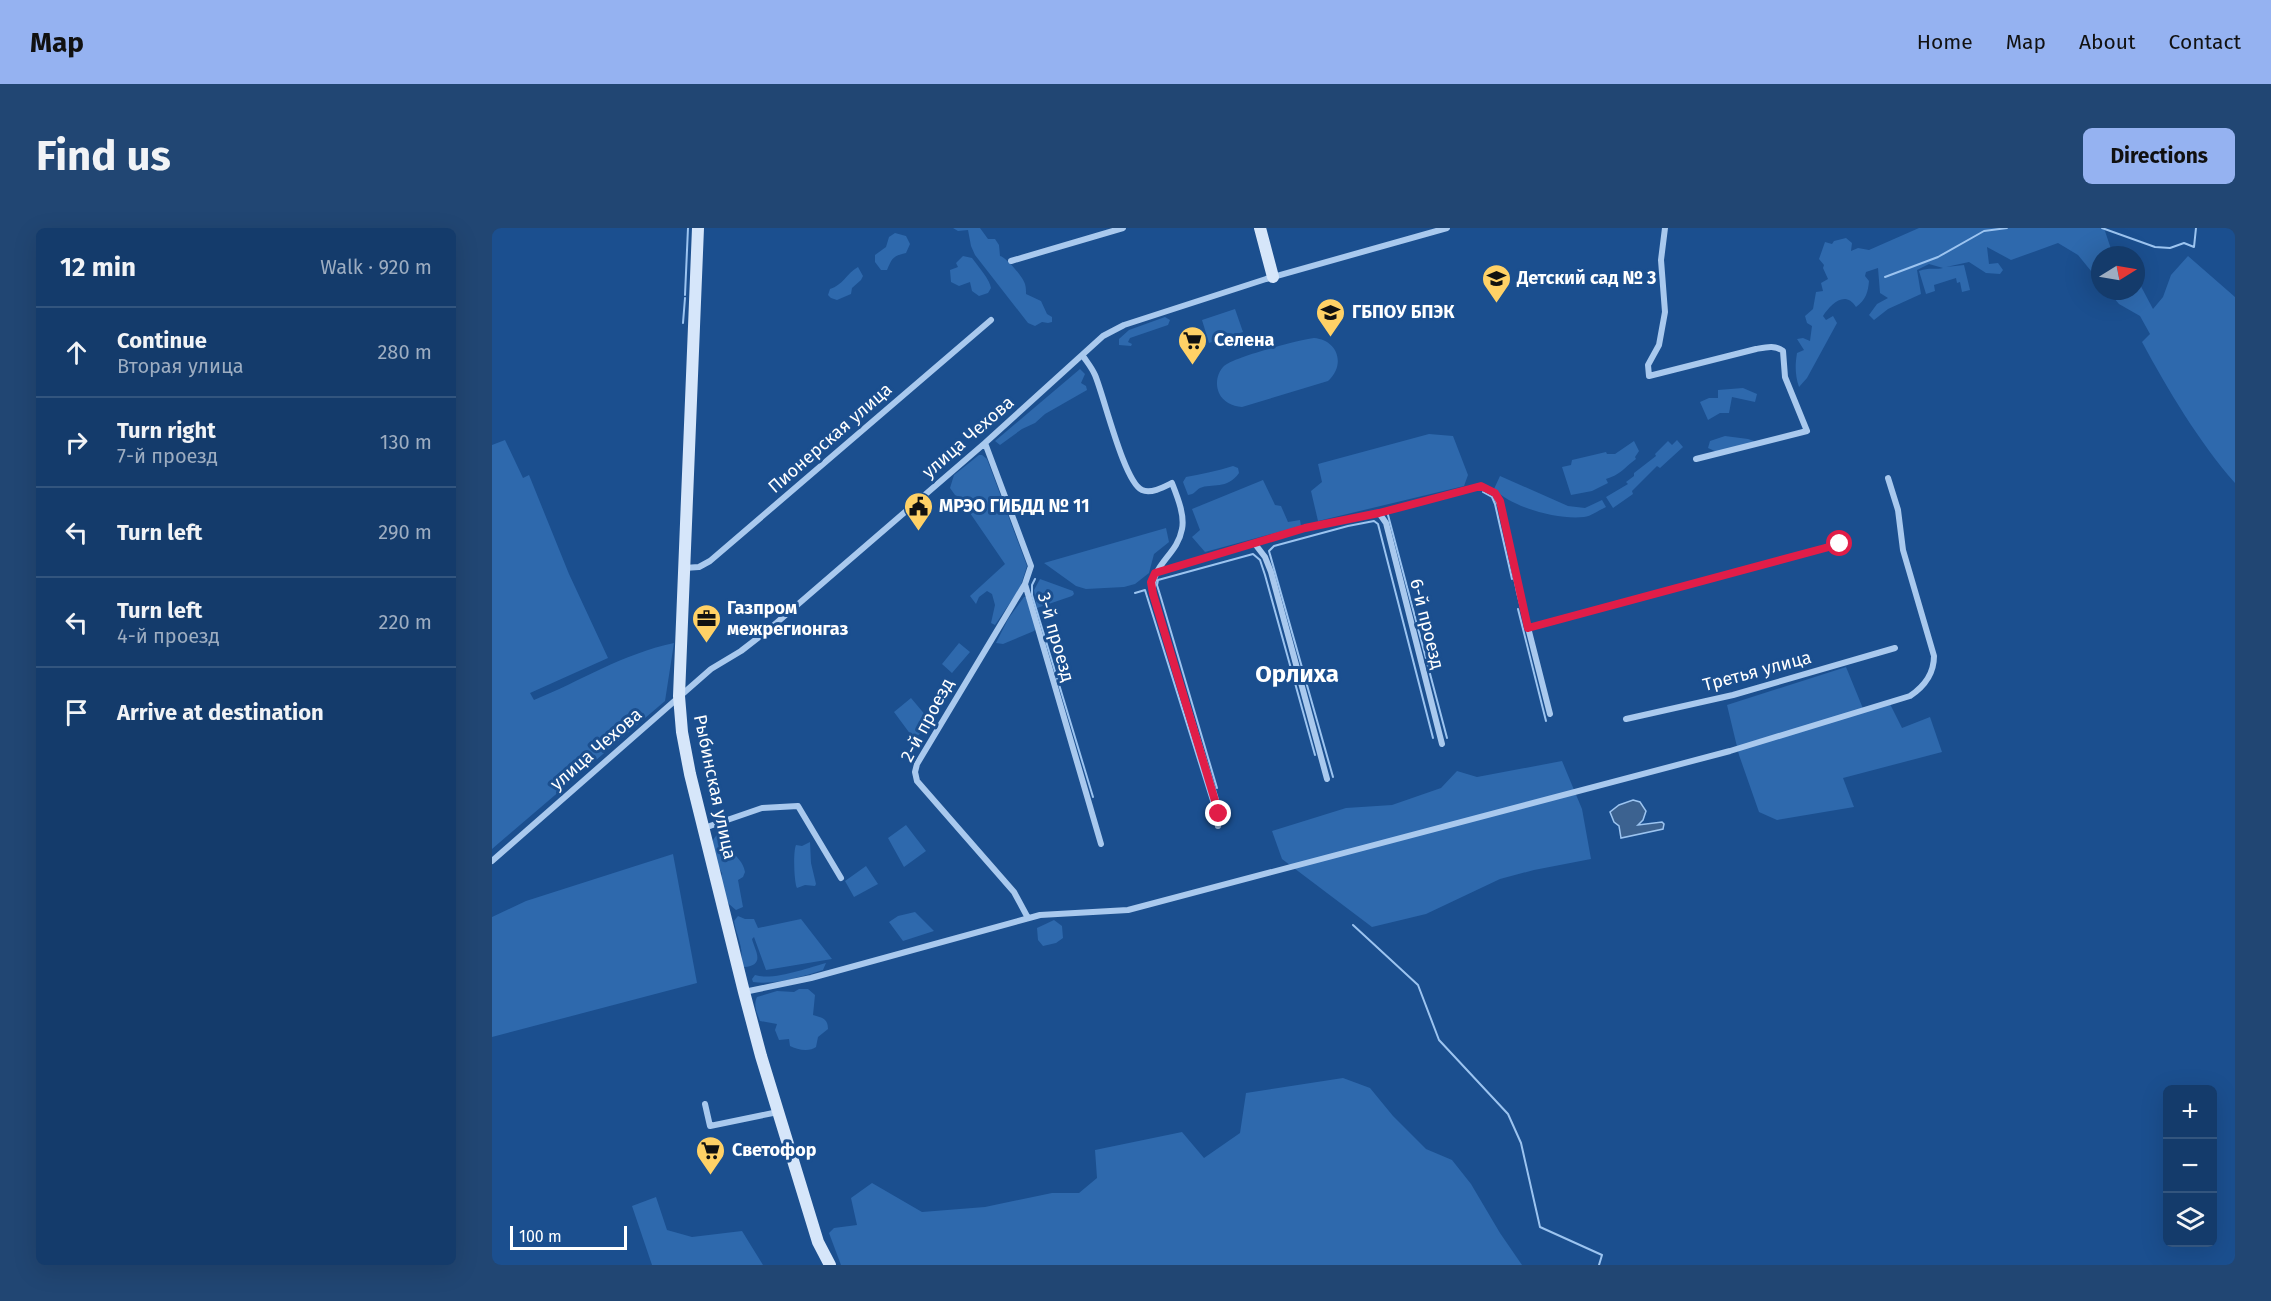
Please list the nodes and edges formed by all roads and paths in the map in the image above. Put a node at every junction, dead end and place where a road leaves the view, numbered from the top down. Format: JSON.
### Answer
{"nodes":[{"id":1,"x":698,"y":228,"type":"edge"},
{"id":2,"x":1123,"y":228,"type":"edge"},
{"id":3,"x":1260,"y":228,"type":"edge"},
{"id":4,"x":1447,"y":228,"type":"edge"},
{"id":5,"x":1665,"y":228,"type":"edge"},
{"id":6,"x":1011,"y":261,"type":"dead end"},
{"id":7,"x":1274,"y":277,"type":"junction"},
{"id":8,"x":991,"y":320,"type":"dead end"},
{"id":9,"x":1083,"y":356,"type":"junction"},
{"id":10,"x":985,"y":443,"type":"junction"},
{"id":11,"x":1696,"y":459,"type":"dead end"},
{"id":12,"x":1888,"y":478,"type":"dead end"},
{"id":13,"x":1379,"y":513,"type":"junction"},
{"id":14,"x":1255,"y":544,"type":"junction"},
{"id":15,"x":1840,"y":544,"type":"dead end"},
{"id":16,"x":684,"y":568,"type":"junction"},
{"id":17,"x":1155,"y":573,"type":"junction"},
{"id":18,"x":1025,"y":584,"type":"junction"},
{"id":19,"x":1528,"y":628,"type":"junction"},
{"id":20,"x":1894,"y":648,"type":"dead end"},
{"id":21,"x":679,"y":696,"type":"junction"},
{"id":22,"x":1550,"y":714,"type":"dead end"},
{"id":23,"x":1626,"y":719,"type":"dead end"},
{"id":24,"x":1442,"y":744,"type":"dead end"},
{"id":25,"x":1327,"y":779,"type":"dead end"},
{"id":26,"x":1218,"y":826,"type":"dead end"},
{"id":27,"x":704,"y":828,"type":"junction"},
{"id":28,"x":1101,"y":844,"type":"dead end"},
{"id":29,"x":492,"y":861,"type":"edge"},
{"id":30,"x":841,"y":878,"type":"dead end"},
{"id":31,"x":1028,"y":918,"type":"junction"},
{"id":32,"x":744,"y":992,"type":"junction"},
{"id":33,"x":705,"y":1104,"type":"dead end"},
{"id":34,"x":778,"y":1112,"type":"junction"},
{"id":35,"x":830,"y":1265,"type":"edge"}],
"edges":[{"from":1,"to":16,"type":"main road","name":"Рыбинская улица"},
{"from":2,"to":6,"type":"street"},
{"from":3,"to":7,"type":"main road"},
{"from":4,"to":7,"type":"street","name":"улица Чехова"},
{"from":5,"to":11,"type":"street"},
{"from":7,"to":9,"type":"street","name":"улица Чехова"},
{"from":8,"to":16,"type":"street","name":"Пионерская улица"},
{"from":9,"to":10,"type":"street","name":"улица Чехова"},
{"from":9,"to":17,"type":"street"},
{"from":10,"to":18,"type":"street","name":"3-й проезд"},
{"from":10,"to":21,"type":"street","name":"улица Чехова"},
{"from":12,"to":31,"type":"street"},
{"from":13,"to":14,"type":"street"},
{"from":13,"to":19,"type":"street"},
{"from":13,"to":24,"type":"street","name":"6-й проезд"},
{"from":14,"to":17,"type":"street"},
{"from":14,"to":25,"type":"street"},
{"from":15,"to":19,"type":"street"},
{"from":16,"to":21,"type":"main road","name":"Рыбинская улица"},
{"from":17,"to":26,"type":"street"},
{"from":18,"to":28,"type":"street","name":"3-й проезд"},
{"from":18,"to":31,"type":"street","name":"2-й проезд"},
{"from":19,"to":22,"type":"street"},
{"from":20,"to":23,"type":"street","name":"Третья улица"},
{"from":21,"to":27,"type":"main road","name":"Рыбинская улица"},
{"from":21,"to":29,"type":"street","name":"улица Чехова"},
{"from":27,"to":30,"type":"street"},
{"from":27,"to":32,"type":"main road","name":"Рыбинская улица"},
{"from":31,"to":32,"type":"street"},
{"from":32,"to":34,"type":"main road","name":"Рыбинская улица"},
{"from":33,"to":34,"type":"street"},
{"from":34,"to":35,"type":"main road","name":"Рыбинская улица"}]}
